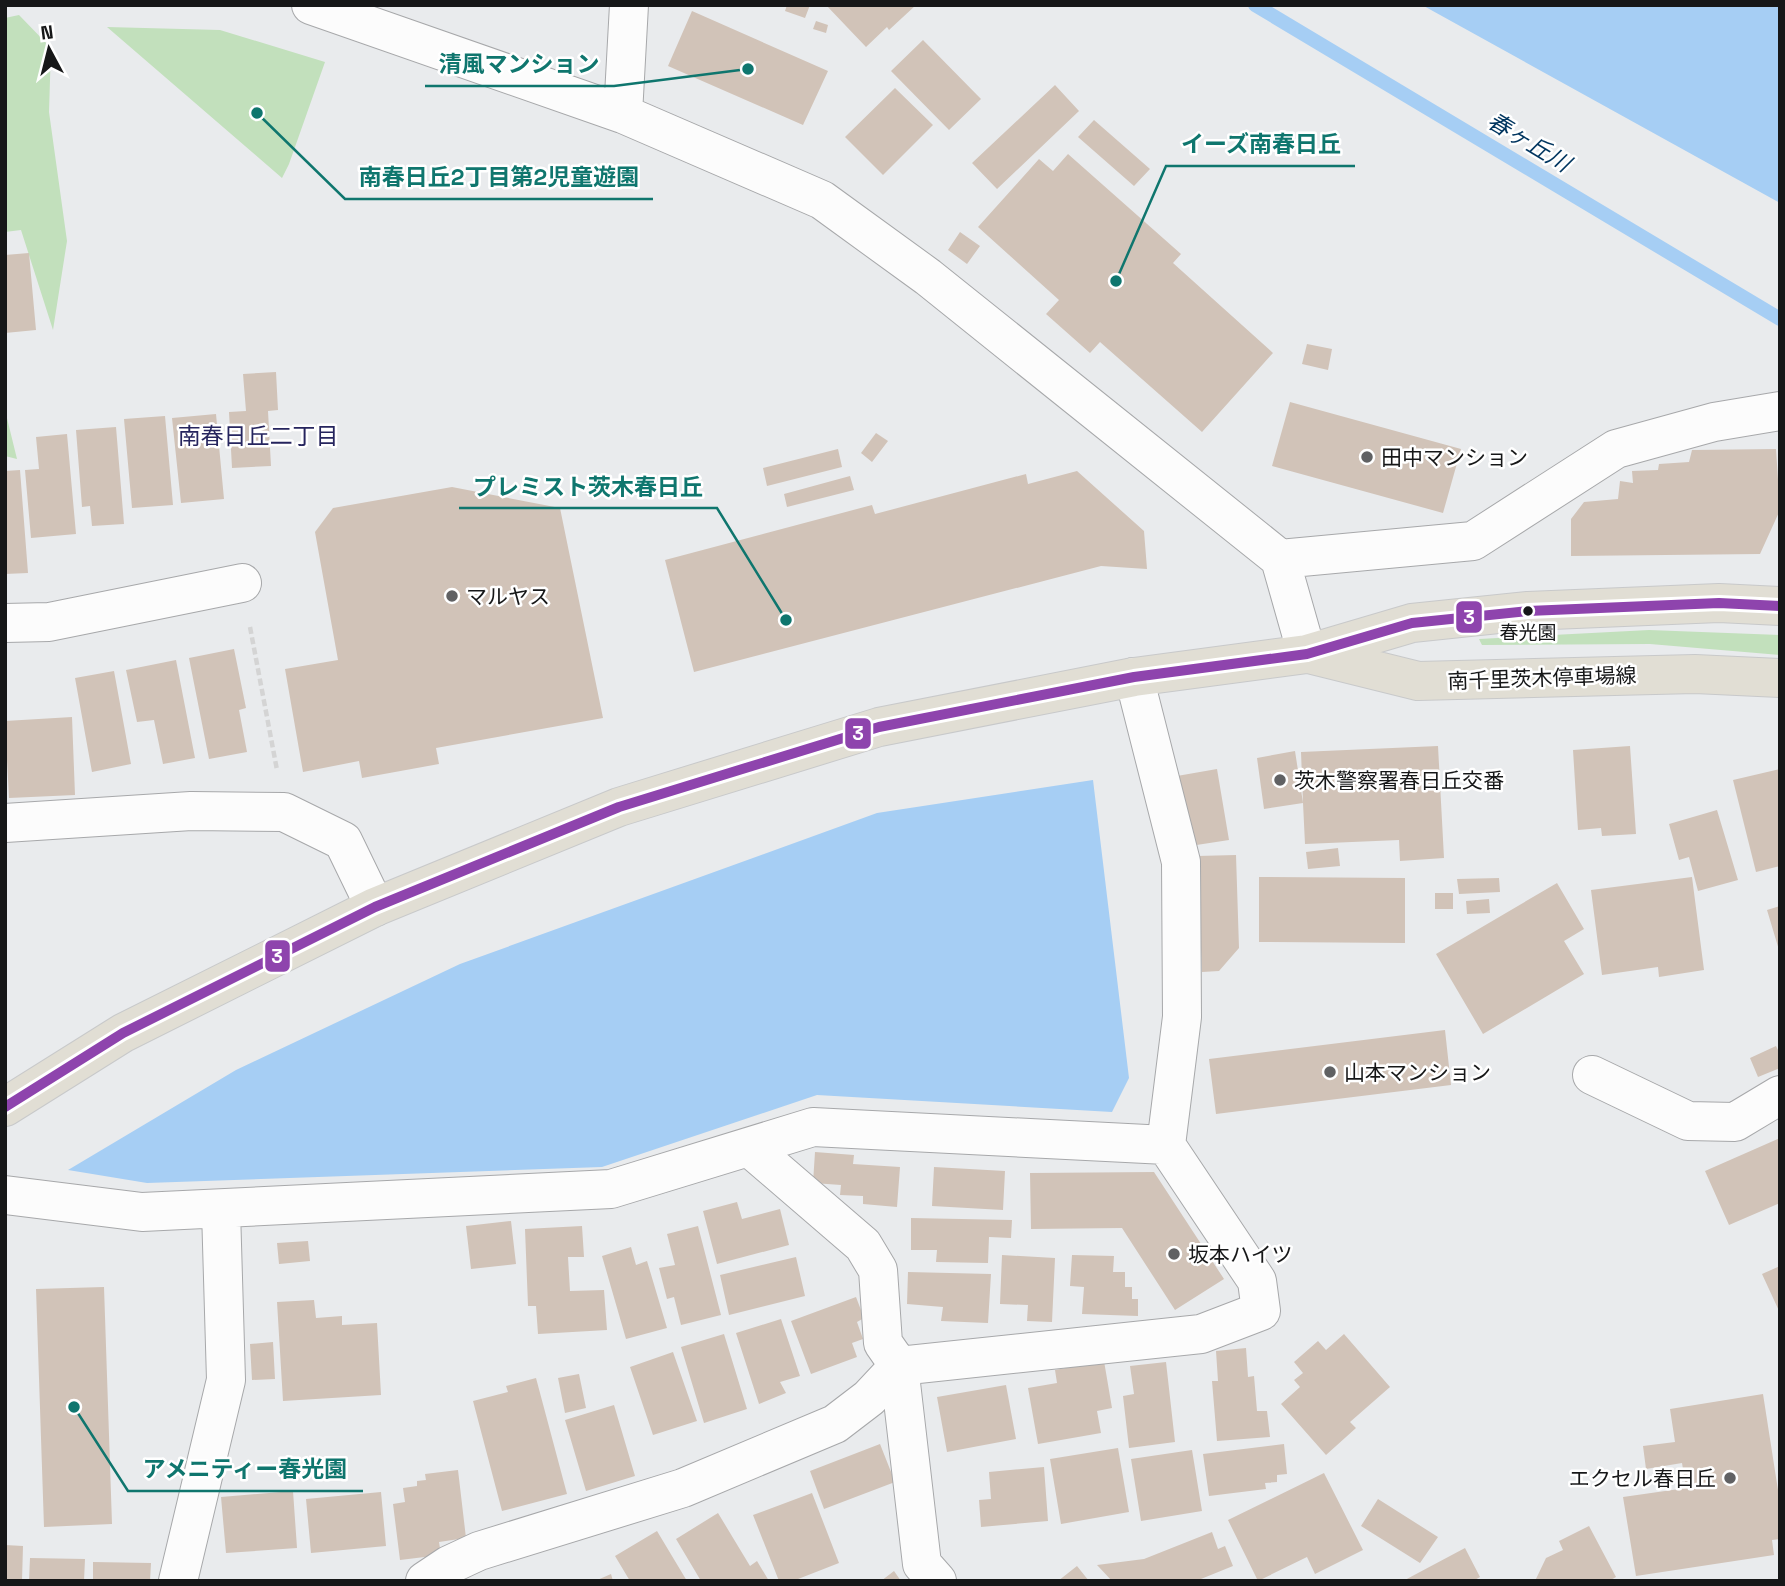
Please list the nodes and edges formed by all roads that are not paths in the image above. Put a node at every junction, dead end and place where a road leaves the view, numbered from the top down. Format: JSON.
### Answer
{"nodes":[{"id":1,"x":311,"y":5,"type":"edge"},
{"id":2,"x":629,"y":5,"type":"edge"},
{"id":3,"x":623,"y":114,"type":"junction"},
{"id":4,"x":1780,"y":411,"type":"edge"},
{"id":5,"x":1280,"y":559,"type":"junction"},
{"id":6,"x":242,"y":583,"type":"road end"},
{"id":7,"x":1780,"y":606,"type":"edge"},
{"id":8,"x":5,"y":623,"type":"edge"},
{"id":9,"x":1307,"y":654,"type":"junction"},
{"id":10,"x":1134,"y":677,"type":"junction"},
{"id":11,"x":1780,"y":678,"type":"edge"},
{"id":12,"x":5,"y":823,"type":"edge"},
{"id":13,"x":375,"y":906,"type":"junction"},
{"id":14,"x":1592,"y":1075,"type":"dead end"},
{"id":15,"x":1780,"y":1096,"type":"edge"},
{"id":16,"x":5,"y":1107,"type":"edge"},
{"id":17,"x":1166,"y":1146,"type":"junction"},
{"id":18,"x":749,"y":1147,"type":"junction"},
{"id":19,"x":5,"y":1195,"type":"edge"},
{"id":20,"x":221,"y":1210,"type":"junction"},
{"id":21,"x":899,"y":1366,"type":"junction"},
{"id":22,"x":443,"y":1575,"type":"edge"},
{"id":23,"x":178,"y":1581,"type":"edge"},
{"id":24,"x":937,"y":1581,"type":"edge"}],
"edges":[{"from":1,"to":3,"type":"street"},
{"from":2,"to":3,"type":"street"},
{"from":3,"to":5,"type":"street"},
{"from":4,"to":5,"type":"street"},
{"from":5,"to":9,"type":"street"},
{"from":6,"to":8,"type":"street"},
{"from":7,"to":9,"type":"main road","name":"南千里茨木停車場線"},
{"from":9,"to":10,"type":"main road","name":"南千里茨木停車場線"},
{"from":9,"to":11,"type":"main road","name":"南千里茨木停車場線"},
{"from":10,"to":13,"type":"main road","name":"南千里茨木停車場線"},
{"from":10,"to":17,"type":"street"},
{"from":12,"to":13,"type":"street"},
{"from":13,"to":16,"type":"main road","name":"南千里茨木停車場線"},
{"from":14,"to":15,"type":"street"},
{"from":17,"to":18,"type":"street"},
{"from":17,"to":21,"type":"street"},
{"from":18,"to":20,"type":"street"},
{"from":18,"to":21,"type":"street"},
{"from":19,"to":20,"type":"street"},
{"from":20,"to":23,"type":"street"},
{"from":21,"to":22,"type":"street"},
{"from":21,"to":24,"type":"street"}]}
